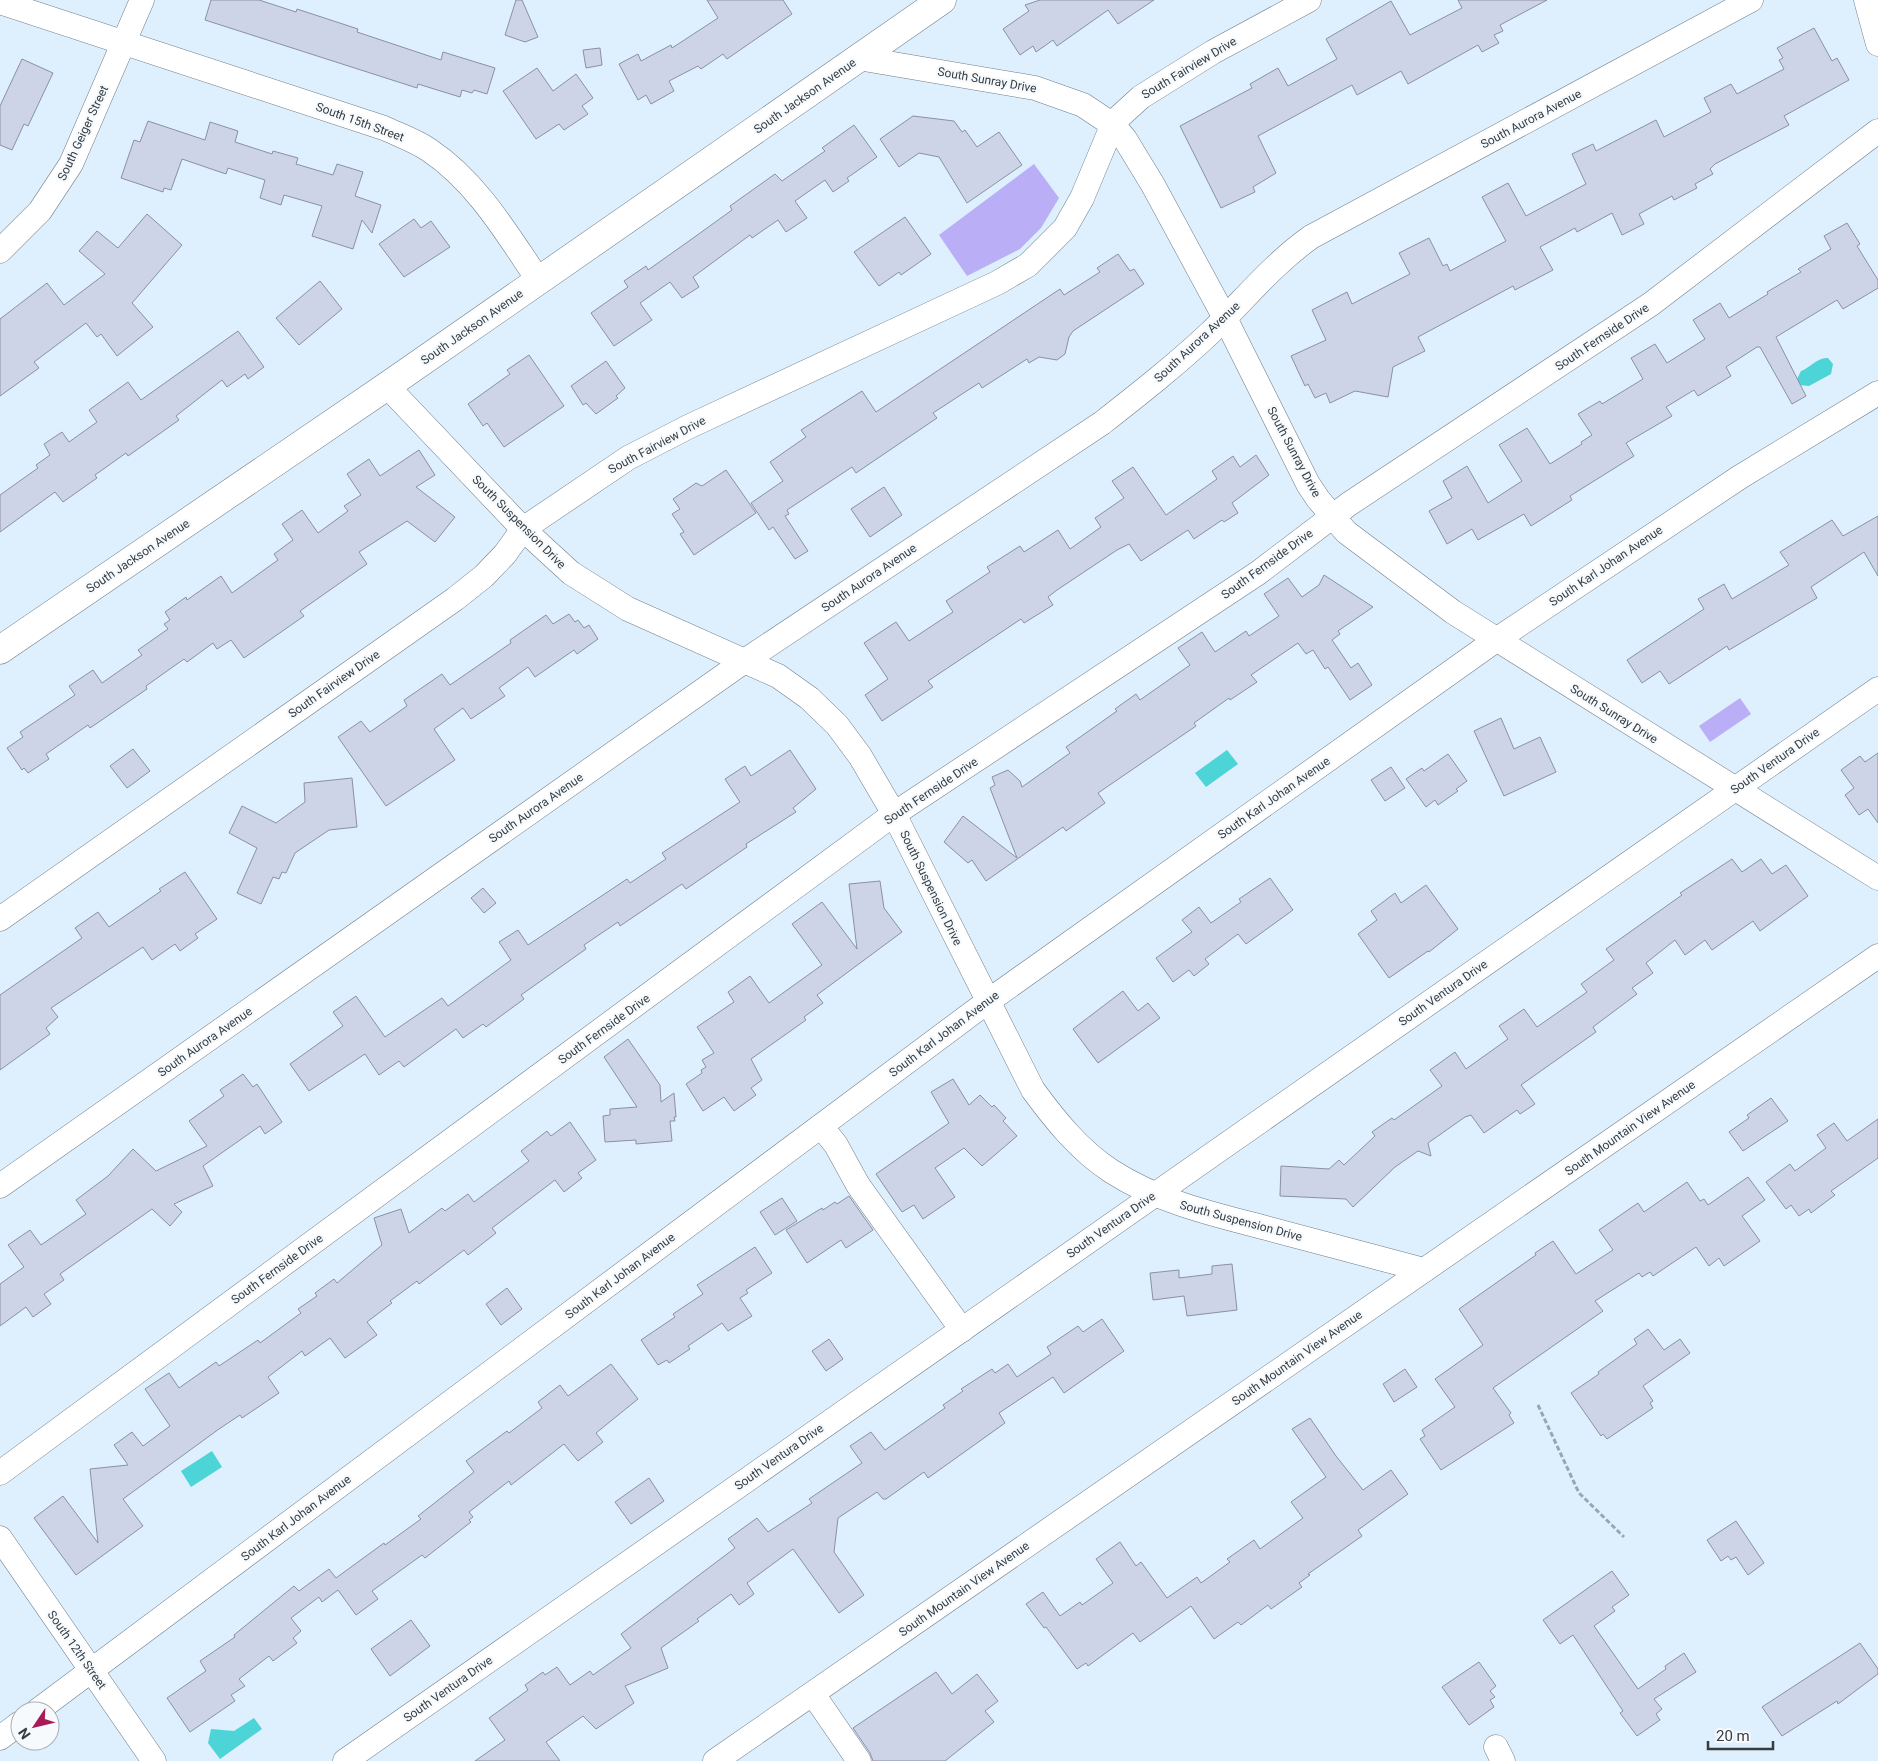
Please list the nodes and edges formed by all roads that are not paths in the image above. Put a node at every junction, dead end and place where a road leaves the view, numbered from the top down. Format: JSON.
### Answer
{"nodes":[{"id":1,"x":142,"y":0,"type":"edge"},
{"id":2,"x":942,"y":0,"type":"edge"},
{"id":3,"x":1309,"y":0,"type":"edge"},
{"id":4,"x":1751,"y":0,"type":"edge"},
{"id":5,"x":1866,"y":0,"type":"edge"},
{"id":6,"x":0,"y":2,"type":"edge"},
{"id":7,"x":125,"y":42,"type":"junction"},
{"id":8,"x":1878,"y":44,"type":"edge"},
{"id":9,"x":858,"y":58,"type":"junction"},
{"id":10,"x":1113,"y":125,"type":"junction"},
{"id":11,"x":1878,"y":131,"type":"edge"},
{"id":12,"x":0,"y":251,"type":"edge"},
{"id":13,"x":539,"y":281,"type":"junction"},
{"id":14,"x":1224,"y":318,"type":"junction"},
{"id":15,"x":387,"y":386,"type":"junction"},
{"id":16,"x":1878,"y":393,"type":"edge"},
{"id":17,"x":1333,"y":516,"type":"junction"},
{"id":18,"x":523,"y":529,"type":"junction"},
{"id":19,"x":1496,"y":640,"type":"junction"},
{"id":20,"x":0,"y":650,"type":"edge"},
{"id":21,"x":746,"y":660,"type":"junction"},
{"id":22,"x":1878,"y":689,"type":"edge"},
{"id":23,"x":1734,"y":790,"type":"junction"},
{"id":24,"x":894,"y":814,"type":"junction"},
{"id":25,"x":1878,"y":878,"type":"edge"},
{"id":26,"x":0,"y":919,"type":"edge"},
{"id":27,"x":1878,"y":956,"type":"edge"},
{"id":28,"x":987,"y":1002,"type":"junction"},
{"id":29,"x":821,"y":1126,"type":"junction"},
{"id":30,"x":0,"y":1186,"type":"edge"},
{"id":31,"x":1154,"y":1195,"type":"junction"},
{"id":32,"x":1424,"y":1270,"type":"junction"},
{"id":33,"x":962,"y":1330,"type":"junction"},
{"id":34,"x":0,"y":1473,"type":"edge"},
{"id":35,"x":0,"y":1538,"type":"edge"},
{"id":36,"x":91,"y":1671,"type":"junction"},
{"id":37,"x":813,"y":1694,"type":"junction"},
{"id":38,"x":50,"y":1701,"type":"edge"},
{"id":39,"x":154,"y":1761,"type":"edge"},
{"id":40,"x":345,"y":1761,"type":"edge"},
{"id":41,"x":715,"y":1761,"type":"edge"},
{"id":42,"x":859,"y":1761,"type":"edge"}],
"edges":[{"from":1,"to":7,"type":"street","name":"South Geiger Street"},
{"from":2,"to":9,"type":"main road","name":"South Jackson Avenue"},
{"from":3,"to":10,"type":"street","name":"South Fairview Drive"},
{"from":4,"to":14,"type":"street","name":"South Aurora Avenue"},
{"from":5,"to":8,"type":"street"},
{"from":6,"to":7,"type":"street","name":"South 15th Street"},
{"from":7,"to":12,"type":"street","name":"South Geiger Street"},
{"from":7,"to":13,"type":"street","name":"South 15th Street"},
{"from":9,"to":10,"type":"street","name":"South Sunray Drive"},
{"from":9,"to":13,"type":"main road","name":"South Jackson Avenue"},
{"from":10,"to":14,"type":"street","name":"South Sunray Drive"},
{"from":10,"to":18,"type":"street","name":"South Fairview Drive"},
{"from":11,"to":17,"type":"street","name":"South Fernside Drive"},
{"from":13,"to":15,"type":"main road","name":"South Jackson Avenue"},
{"from":14,"to":17,"type":"street","name":"South Sunray Drive"},
{"from":14,"to":21,"type":"street","name":"South Aurora Avenue"},
{"from":15,"to":18,"type":"street","name":"South Suspension Drive"},
{"from":15,"to":20,"type":"main road","name":"South Jackson Avenue"},
{"from":16,"to":19,"type":"street","name":"South Karl Johan Avenue"},
{"from":17,"to":19,"type":"street","name":"South Sunray Drive"},
{"from":17,"to":24,"type":"street","name":"South Fernside Drive"},
{"from":18,"to":21,"type":"street","name":"South Suspension Drive"},
{"from":18,"to":26,"type":"street","name":"South Fairview Drive"},
{"from":19,"to":23,"type":"street","name":"South Sunray Drive"},
{"from":19,"to":28,"type":"street","name":"South Karl Johan Avenue"},
{"from":21,"to":24,"type":"street","name":"South Suspension Drive"},
{"from":21,"to":30,"type":"street","name":"South Aurora Avenue"},
{"from":22,"to":23,"type":"street","name":"South Ventura Drive"},
{"from":23,"to":25,"type":"street","name":"South Sunray Drive"},
{"from":23,"to":31,"type":"street","name":"South Ventura Drive"},
{"from":24,"to":28,"type":"street","name":"South Suspension Drive"},
{"from":24,"to":34,"type":"street","name":"South Fernside Drive"},
{"from":27,"to":32,"type":"street","name":"South Mountain View Avenue"},
{"from":28,"to":29,"type":"street","name":"South Karl Johan Avenue"},
{"from":28,"to":31,"type":"street","name":"South Suspension Drive"},
{"from":29,"to":33,"type":"street"},
{"from":29,"to":36,"type":"street","name":"South Karl Johan Avenue"},
{"from":31,"to":32,"type":"street","name":"South Suspension Drive"},
{"from":31,"to":33,"type":"street","name":"South Ventura Drive"},
{"from":32,"to":37,"type":"street","name":"South Mountain View Avenue"},
{"from":33,"to":40,"type":"street","name":"South Ventura Drive"},
{"from":35,"to":36,"type":"street","name":"South 12th Street"},
{"from":36,"to":38,"type":"street","name":"South Karl Johan Avenue"},
{"from":36,"to":39,"type":"street","name":"South 12th Street"},
{"from":37,"to":41,"type":"street","name":"South Mountain View Avenue"},
{"from":37,"to":42,"type":"street"}]}
